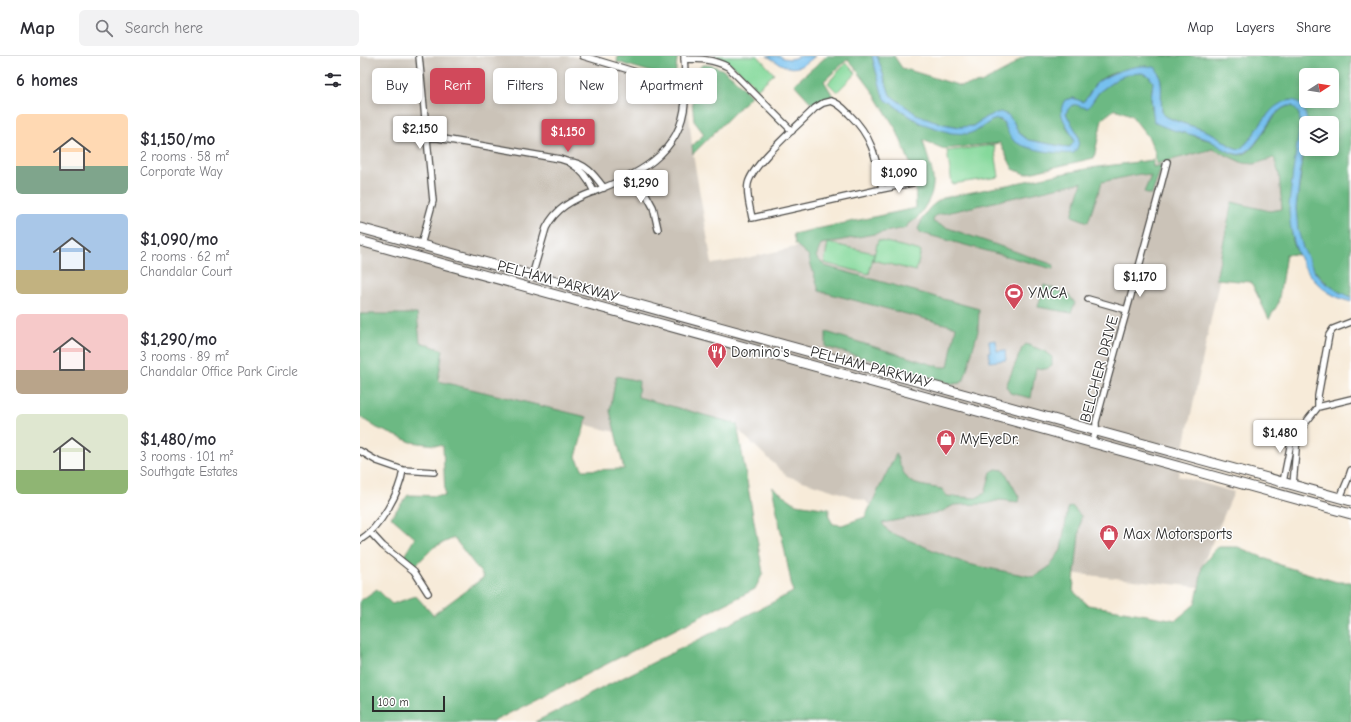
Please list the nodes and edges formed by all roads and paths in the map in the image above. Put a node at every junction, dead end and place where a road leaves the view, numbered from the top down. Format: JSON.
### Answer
{"nodes":[{"id":1,"x":419,"y":56,"type":"edge"},
{"id":2,"x":583,"y":56,"type":"edge"},
{"id":3,"x":684,"y":58,"type":"edge"},
{"id":4,"x":685,"y":68,"type":"edge"},
{"id":5,"x":626,"y":69,"type":"edge"},
{"id":6,"x":685,"y":104,"type":"edge"},
{"id":7,"x":792,"y":131,"type":"junction"},
{"id":8,"x":428,"y":138,"type":"junction"},
{"id":9,"x":569,"y":162,"type":"junction"},
{"id":10,"x":1167,"y":162,"type":"dead end"},
{"id":11,"x":635,"y":174,"type":"junction"},
{"id":12,"x":912,"y":183,"type":"dead end"},
{"id":13,"x":604,"y":188,"type":"junction"},
{"id":14,"x":882,"y":189,"type":"junction"},
{"id":15,"x":594,"y":192,"type":"junction"},
{"id":16,"x":360,"y":228,"type":"edge"},
{"id":17,"x":658,"y":229,"type":"dead end"},
{"id":18,"x":360,"y":241,"type":"edge"},
{"id":19,"x":417,"y":244,"type":"junction"},
{"id":20,"x":408,"y":254,"type":"junction"},
{"id":21,"x":532,"y":276,"type":"junction"},
{"id":22,"x":562,"y":284,"type":"junction"},
{"id":23,"x":529,"y":287,"type":"junction"},
{"id":24,"x":559,"y":296,"type":"junction"},
{"id":25,"x":1088,"y":299,"type":"dead end"},
{"id":26,"x":1127,"y":310,"type":"junction"},
{"id":27,"x":681,"y":317,"type":"junction"},
{"id":28,"x":1351,"y":322,"type":"edge"},
{"id":29,"x":678,"y":328,"type":"junction"},
{"id":30,"x":746,"y":334,"type":"junction"},
{"id":31,"x":742,"y":346,"type":"junction"},
{"id":32,"x":815,"y":354,"type":"junction"},
{"id":33,"x":812,"y":366,"type":"junction"},
{"id":34,"x":967,"y":395,"type":"junction"},
{"id":35,"x":1351,"y":399,"type":"edge"},
{"id":36,"x":1318,"y":407,"type":"junction"},
{"id":37,"x":967,"y":408,"type":"junction"},
{"id":38,"x":1069,"y":424,"type":"junction"},
{"id":39,"x":1096,"y":431,"type":"junction"},
{"id":40,"x":1065,"y":435,"type":"junction"},
{"id":41,"x":1297,"y":438,"type":"junction"},
{"id":42,"x":1134,"y":441,"type":"junction"},
{"id":43,"x":1092,"y":443,"type":"junction"},
{"id":44,"x":1168,"y":450,"type":"junction"},
{"id":45,"x":360,"y":451,"type":"edge"},
{"id":46,"x":1130,"y":453,"type":"junction"},
{"id":47,"x":1165,"y":463,"type":"junction"},
{"id":48,"x":403,"y":470,"type":"junction"},
{"id":49,"x":1351,"y":470,"type":"edge"},
{"id":50,"x":434,"y":472,"type":"dead end"},
{"id":51,"x":1283,"y":482,"type":"junction"},
{"id":52,"x":1293,"y":485,"type":"junction"},
{"id":53,"x":1290,"y":496,"type":"junction"},
{"id":54,"x":1340,"y":498,"type":"junction"},
{"id":55,"x":1351,"y":501,"type":"edge"},
{"id":56,"x":1351,"y":514,"type":"edge"},
{"id":57,"x":370,"y":532,"type":"junction"},
{"id":58,"x":360,"y":540,"type":"edge"},
{"id":59,"x":428,"y":593,"type":"dead end"}],
"edges":[{"from":1,"to":8,"type":"street"},
{"from":2,"to":5,"type":"street"},
{"from":3,"to":4,"type":"street"},
{"from":3,"to":7,"type":"street"},
{"from":6,"to":11,"type":"street"},
{"from":7,"to":14,"type":"street"},
{"from":7,"to":14,"type":"street"},
{"from":8,"to":9,"type":"street"},
{"from":8,"to":19,"type":"street"},
{"from":9,"to":13,"type":"street"},
{"from":9,"to":15,"type":"street"},
{"from":10,"to":26,"type":"street","name":"BELCHER DRIVE"},
{"from":11,"to":13,"type":"street"},
{"from":11,"to":17,"type":"street"},
{"from":12,"to":14,"type":"street"},
{"from":13,"to":15,"type":"street"},
{"from":15,"to":21,"type":"street"},
{"from":16,"to":19,"type":"main road","name":"PELHAM PARKWAY"},
{"from":18,"to":20,"type":"main road","name":"PELHAM PARKWAY"},
{"from":19,"to":20,"type":"main road"},
{"from":19,"to":21,"type":"main road","name":"PELHAM PARKWAY"},
{"from":20,"to":23,"type":"main road","name":"PELHAM PARKWAY"},
{"from":21,"to":22,"type":"main road","name":"PELHAM PARKWAY"},
{"from":21,"to":23,"type":"main road"},
{"from":22,"to":24,"type":"main road"},
{"from":22,"to":27,"type":"main road","name":"PELHAM PARKWAY"},
{"from":23,"to":24,"type":"main road","name":"PELHAM PARKWAY"},
{"from":24,"to":29,"type":"main road","name":"PELHAM PARKWAY"},
{"from":25,"to":26,"type":"street"},
{"from":26,"to":39,"type":"street","name":"BELCHER DRIVE"},
{"from":27,"to":29,"type":"main road"},
{"from":27,"to":30,"type":"main road","name":"PELHAM PARKWAY"},
{"from":28,"to":36,"type":"street"},
{"from":29,"to":31,"type":"main road","name":"PELHAM PARKWAY"},
{"from":30,"to":31,"type":"main road"},
{"from":30,"to":32,"type":"main road","name":"PELHAM PARKWAY"},
{"from":31,"to":33,"type":"main road","name":"PELHAM PARKWAY"},
{"from":32,"to":33,"type":"main road"},
{"from":32,"to":34,"type":"main road","name":"PELHAM PARKWAY"},
{"from":33,"to":37,"type":"main road","name":"PELHAM PARKWAY"},
{"from":34,"to":37,"type":"main road"},
{"from":34,"to":38,"type":"main road","name":"PELHAM PARKWAY"},
{"from":35,"to":36,"type":"street"},
{"from":36,"to":41,"type":"street"},
{"from":37,"to":40,"type":"main road","name":"PELHAM PARKWAY"},
{"from":38,"to":39,"type":"main road","name":"PELHAM PARKWAY"},
{"from":38,"to":40,"type":"main road"},
{"from":39,"to":42,"type":"main road","name":"PELHAM PARKWAY"},
{"from":39,"to":43,"type":"street","name":"BELCHER DRIVE"},
{"from":40,"to":43,"type":"main road","name":"PELHAM PARKWAY"},
{"from":41,"to":51,"type":"street"},
{"from":41,"to":52,"type":"street"},
{"from":42,"to":44,"type":"main road","name":"PELHAM PARKWAY"},
{"from":42,"to":46,"type":"main road"},
{"from":43,"to":46,"type":"main road","name":"PELHAM PARKWAY"},
{"from":44,"to":47,"type":"main road"},
{"from":44,"to":51,"type":"main road","name":"PELHAM PARKWAY"},
{"from":45,"to":48,"type":"street"},
{"from":46,"to":47,"type":"main road","name":"PELHAM PARKWAY"},
{"from":47,"to":53,"type":"main road","name":"PELHAM PARKWAY"},
{"from":48,"to":50,"type":"street"},
{"from":48,"to":57,"type":"street"},
{"from":49,"to":54,"type":"street"},
{"from":51,"to":52,"type":"main road","name":"PELHAM PARKWAY"},
{"from":52,"to":53,"type":"main road"},
{"from":52,"to":54,"type":"main road","name":"PELHAM PARKWAY"},
{"from":53,"to":56,"type":"main road","name":"PELHAM PARKWAY"},
{"from":54,"to":55,"type":"main road","name":"PELHAM PARKWAY"},
{"from":57,"to":58,"type":"street"},
{"from":57,"to":59,"type":"street"}]}
